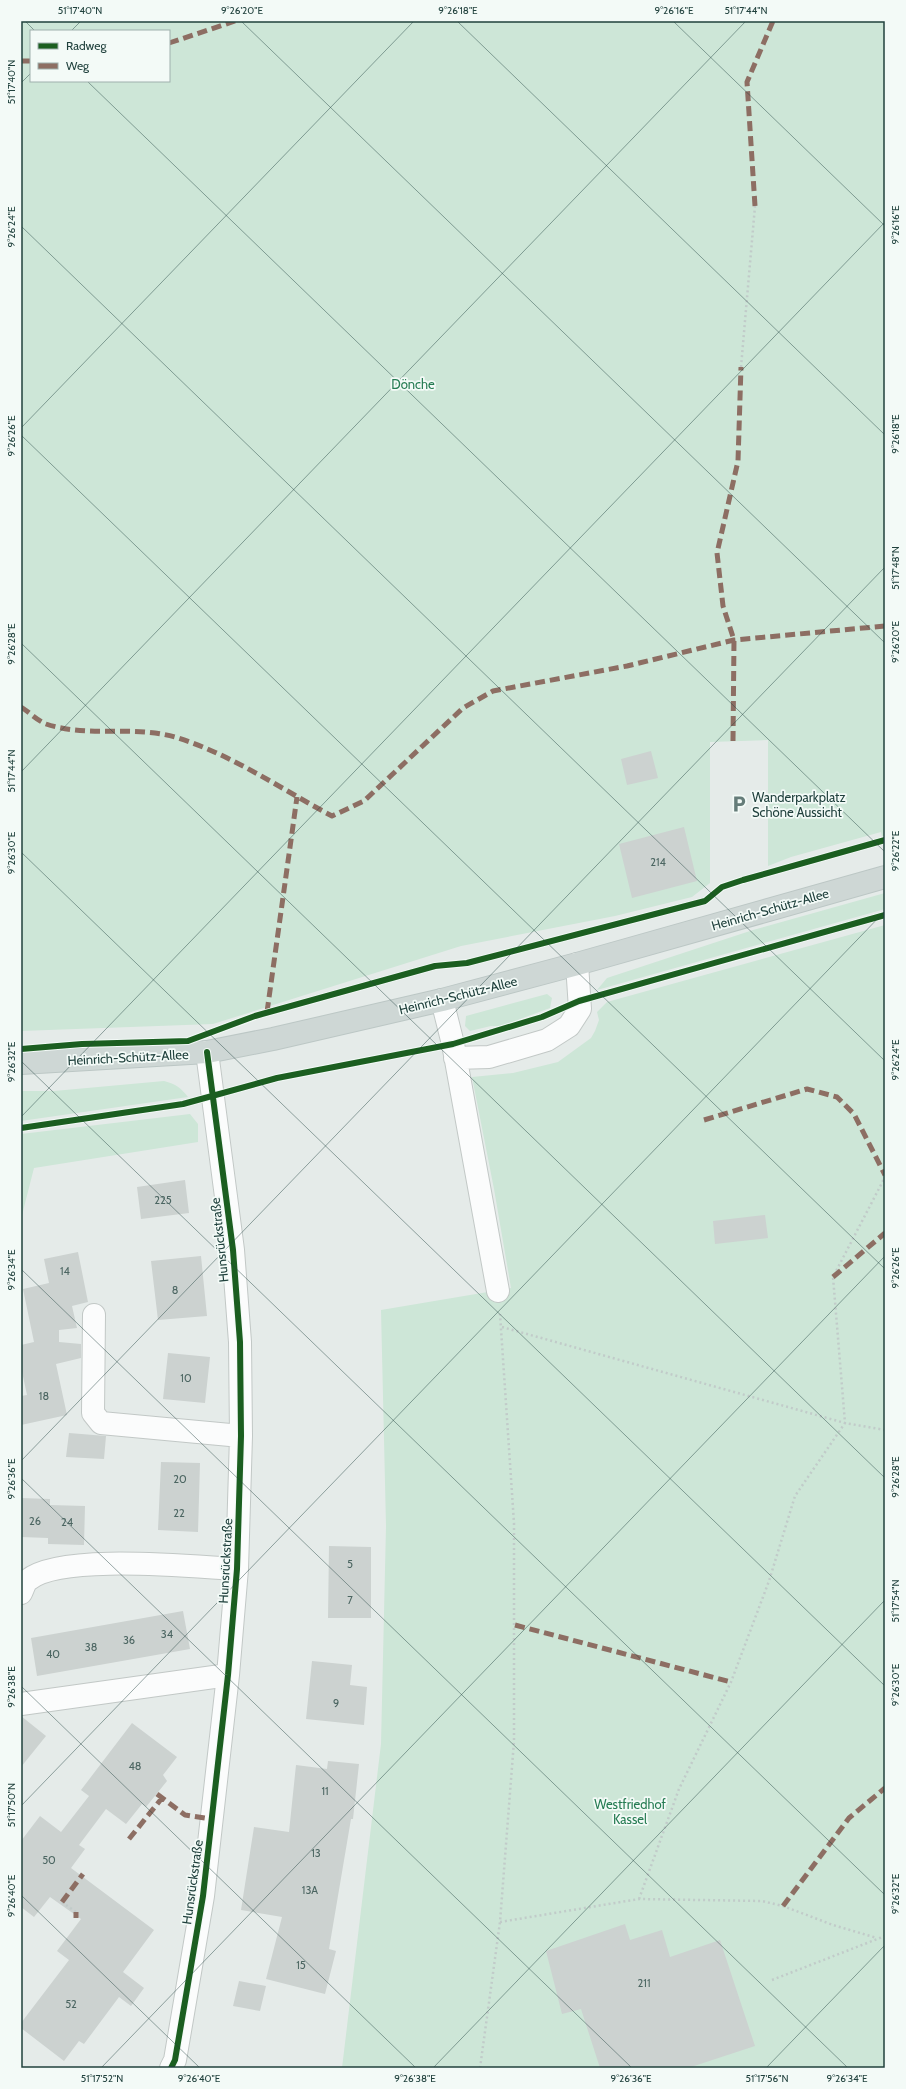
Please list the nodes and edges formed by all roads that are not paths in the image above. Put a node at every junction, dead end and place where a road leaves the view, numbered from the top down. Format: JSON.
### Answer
{"nodes":[{"id":1,"x":885,"y":877,"type":"edge"},
{"id":2,"x":577,"y":964,"type":"junction"},
{"id":3,"x":442,"y":1000,"type":"junction"},
{"id":4,"x":207,"y":1052,"type":"junction"},
{"id":5,"x":455,"y":1058,"type":"junction"},
{"id":6,"x":21,"y":1063,"type":"edge"},
{"id":7,"x":498,"y":1291,"type":"road end"},
{"id":8,"x":94,"y":1315,"type":"dead end"},
{"id":9,"x":241,"y":1436,"type":"junction"},
{"id":10,"x":237,"y":1569,"type":"junction"},
{"id":11,"x":21,"y":1593,"type":"edge"},
{"id":12,"x":228,"y":1675,"type":"junction"},
{"id":13,"x":21,"y":1704,"type":"edge"},
{"id":14,"x":171,"y":2068,"type":"edge"}],
"edges":[{"from":1,"to":2,"type":"main road","name":"Heinrich-Schütz-Allee"},
{"from":2,"to":3,"type":"main road","name":"Heinrich-Schütz-Allee"},
{"from":2,"to":5,"type":"street"},
{"from":3,"to":4,"type":"main road","name":"Heinrich-Schütz-Allee"},
{"from":3,"to":5,"type":"street"},
{"from":4,"to":6,"type":"main road","name":"Heinrich-Schütz-Allee"},
{"from":4,"to":9,"type":"street","name":"Hunsrückstraße"},
{"from":5,"to":7,"type":"street"},
{"from":8,"to":9,"type":"street"},
{"from":9,"to":10,"type":"street","name":"Hunsrückstraße"},
{"from":10,"to":11,"type":"street"},
{"from":10,"to":12,"type":"street","name":"Hunsrückstraße"},
{"from":12,"to":13,"type":"street"},
{"from":12,"to":14,"type":"street","name":"Hunsrückstraße"}]}
